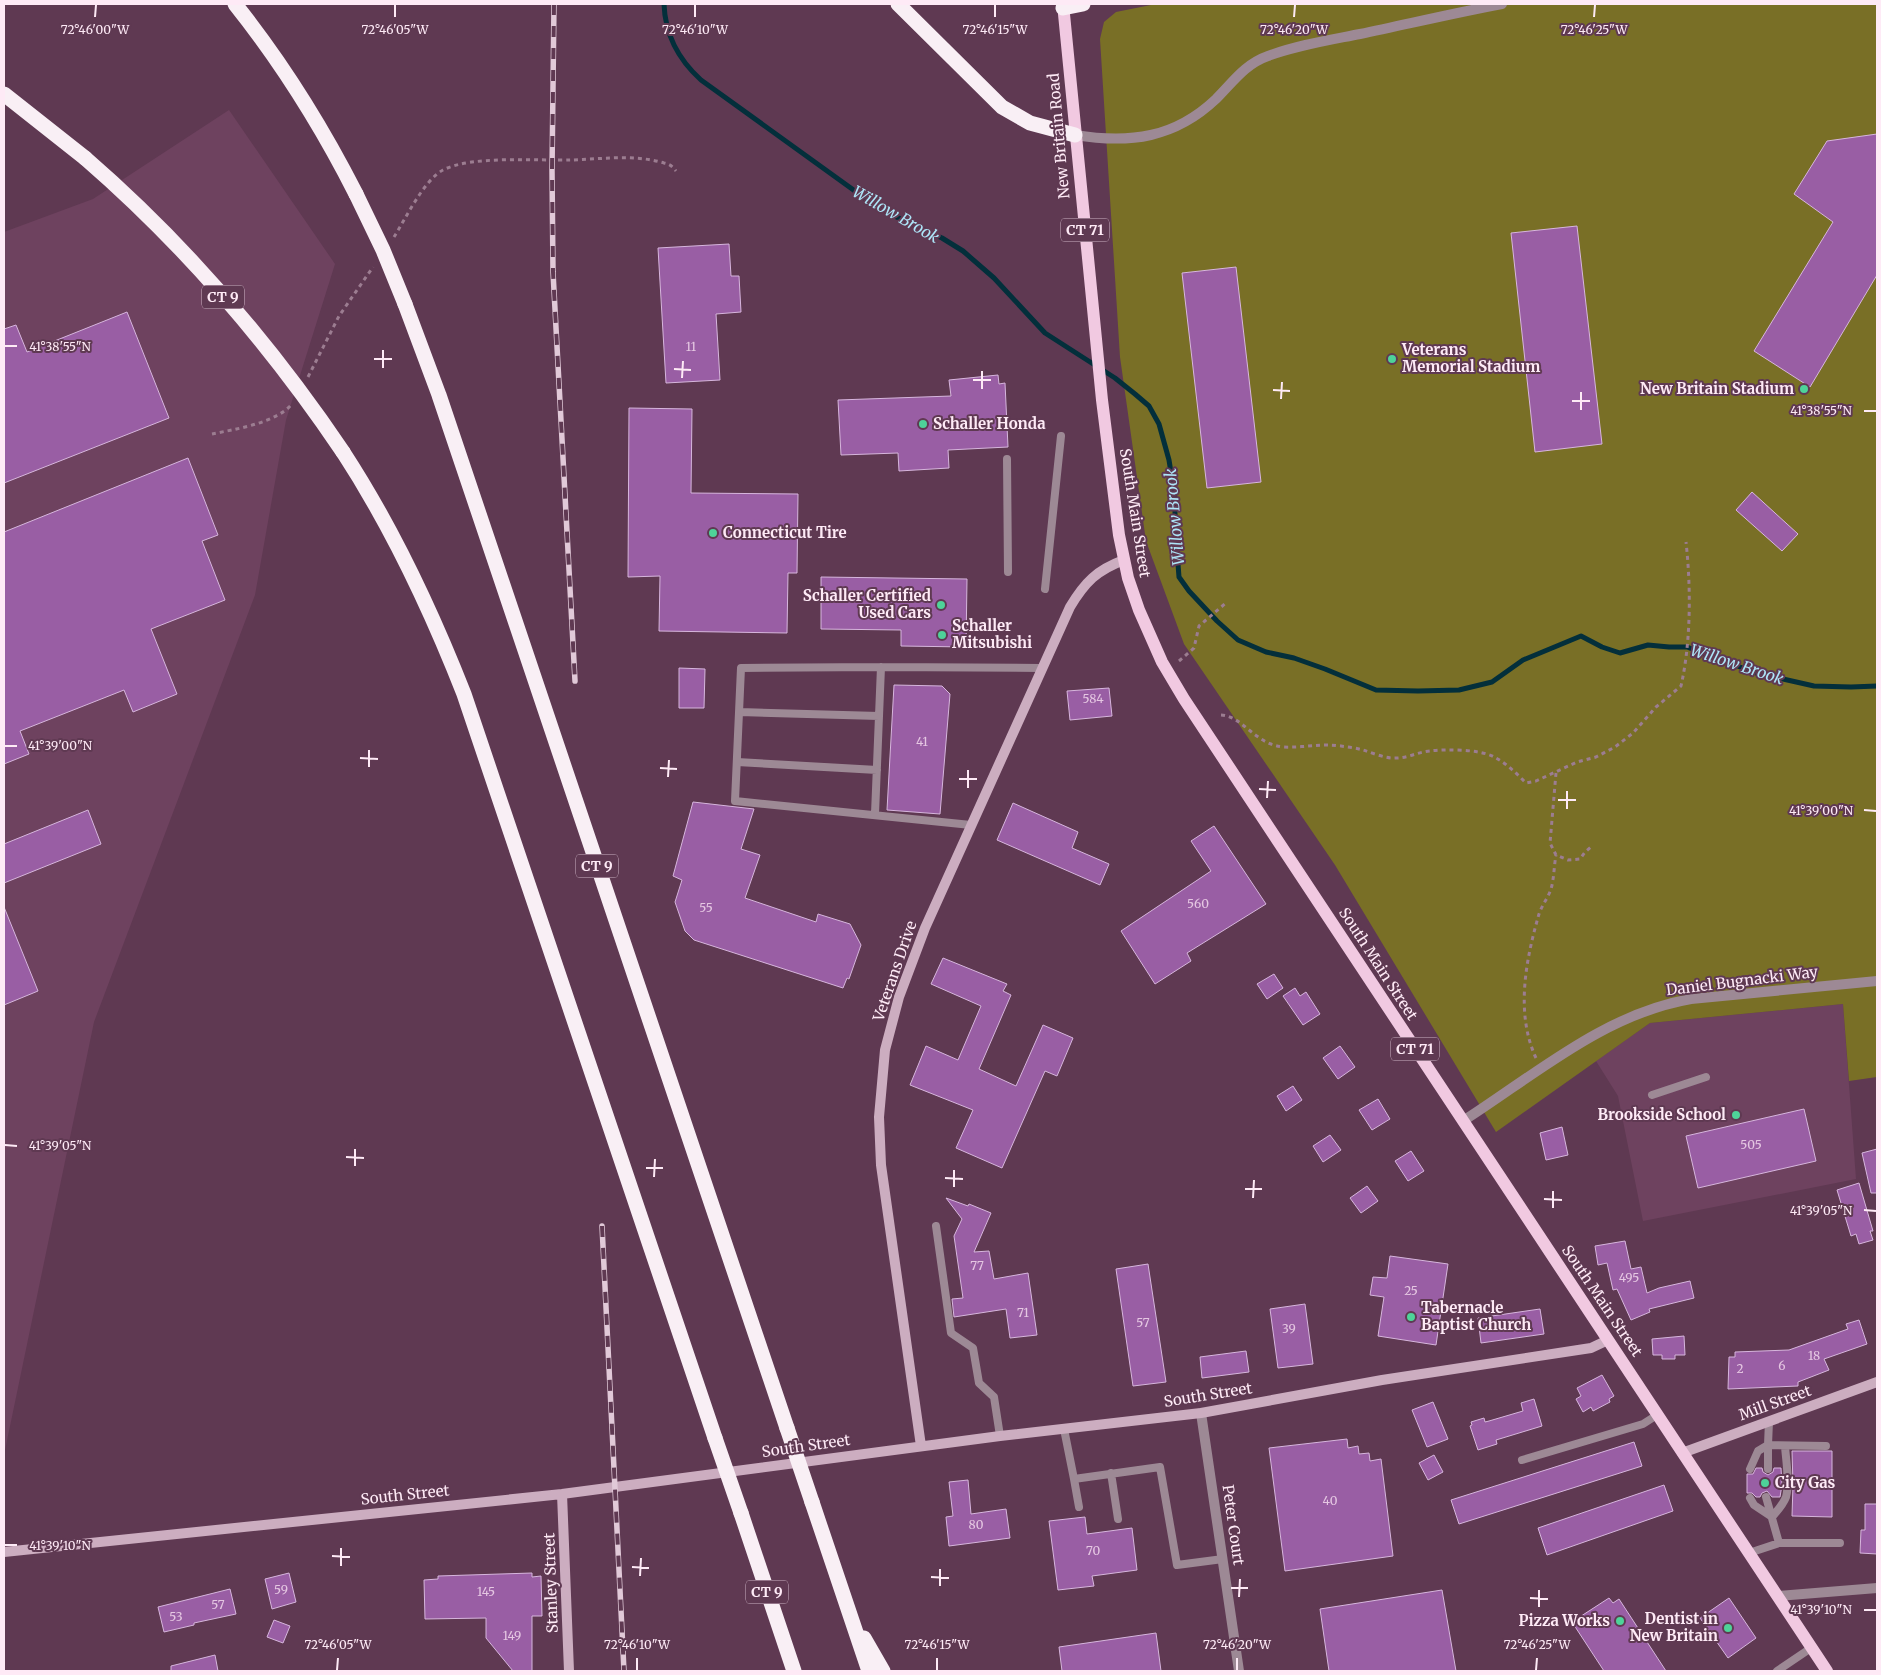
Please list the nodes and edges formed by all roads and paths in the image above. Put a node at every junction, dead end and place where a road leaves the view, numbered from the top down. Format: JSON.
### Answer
{"nodes":[{"id":1,"x":235,"y":4,"type":"edge"},
{"id":2,"x":898,"y":4,"type":"edge"},
{"id":3,"x":1083,"y":4,"type":"edge"},
{"id":4,"x":1502,"y":4,"type":"edge"},
{"id":5,"x":1063,"y":6,"type":"edge"},
{"id":6,"x":4,"y":94,"type":"edge"},
{"id":7,"x":1076,"y":135,"type":"junction"},
{"id":8,"x":676,"y":171,"type":"dead end"},
{"id":9,"x":390,"y":241,"type":"dead end"},
{"id":10,"x":375,"y":264,"type":"dead end"},
{"id":11,"x":1094,"y":324,"type":"joint"},
{"id":12,"x":306,"y":381,"type":"dead end"},
{"id":13,"x":297,"y":399,"type":"dead end"},
{"id":14,"x":212,"y":434,"type":"dead end"},
{"id":15,"x":1061,"y":436,"type":"dead end"},
{"id":16,"x":1007,"y":459,"type":"dead end"},
{"id":17,"x":1686,"y":542,"type":"dead end"},
{"id":18,"x":1124,"y":560,"type":"junction"},
{"id":19,"x":1008,"y":572,"type":"dead end"},
{"id":20,"x":1045,"y":589,"type":"dead end"},
{"id":21,"x":1227,"y":602,"type":"dead end"},
{"id":22,"x":1179,"y":661,"type":"dead end"},
{"id":23,"x":881,"y":667,"type":"junction"},
{"id":24,"x":1041,"y":668,"type":"junction"},
{"id":25,"x":740,"y":712,"type":"junction"},
{"id":26,"x":1221,"y":715,"type":"dead end"},
{"id":27,"x":879,"y":716,"type":"junction"},
{"id":28,"x":737,"y":762,"type":"junction"},
{"id":29,"x":877,"y":770,"type":"junction"},
{"id":30,"x":1556,"y":772,"type":"junction"},
{"id":31,"x":875,"y":814,"type":"junction"},
{"id":32,"x":971,"y":825,"type":"junction"},
{"id":33,"x":1591,"y":847,"type":"dead end"},
{"id":34,"x":1556,"y":855,"type":"junction"},
{"id":35,"x":1877,"y":981,"type":"edge"},
{"id":36,"x":1540,"y":1067,"type":"junction"},
{"id":37,"x":1706,"y":1077,"type":"dead end"},
{"id":38,"x":1652,"y":1096,"type":"dead end"},
{"id":39,"x":1463,"y":1121,"type":"junction"},
{"id":40,"x":936,"y":1226,"type":"dead end"},
{"id":41,"x":1608,"y":1340,"type":"junction"},
{"id":42,"x":1877,"y":1382,"type":"edge"},
{"id":43,"x":1201,"y":1413,"type":"junction"},
{"id":44,"x":1657,"y":1415,"type":"junction"},
{"id":45,"x":1770,"y":1421,"type":"junction"},
{"id":46,"x":1064,"y":1429,"type":"junction"},
{"id":47,"x":1000,"y":1436,"type":"junction"},
{"id":48,"x":1768,"y":1445,"type":"junction"},
{"id":49,"x":921,"y":1446,"type":"junction"},
{"id":50,"x":1785,"y":1446,"type":"junction"},
{"id":51,"x":1826,"y":1446,"type":"dead end"},
{"id":52,"x":1682,"y":1453,"type":"junction"},
{"id":53,"x":1522,"y":1460,"type":"dead end"},
{"id":54,"x":1750,"y":1469,"type":"dead end"},
{"id":55,"x":1768,"y":1469,"type":"dead end"},
{"id":56,"x":1110,"y":1474,"type":"junction"},
{"id":57,"x":1074,"y":1478,"type":"junction"},
{"id":58,"x":562,"y":1494,"type":"junction"},
{"id":59,"x":1766,"y":1497,"type":"dead end"},
{"id":60,"x":1750,"y":1498,"type":"dead end"},
{"id":61,"x":1079,"y":1507,"type":"dead end"},
{"id":62,"x":1772,"y":1517,"type":"junction"},
{"id":63,"x":1118,"y":1520,"type":"dead end"},
{"id":64,"x":1779,"y":1543,"type":"junction"},
{"id":65,"x":1840,"y":1543,"type":"dead end"},
{"id":66,"x":4,"y":1552,"type":"edge"},
{"id":67,"x":1749,"y":1553,"type":"junction"},
{"id":68,"x":1223,"y":1559,"type":"junction"},
{"id":69,"x":1877,"y":1588,"type":"edge"},
{"id":70,"x":1777,"y":1596,"type":"junction"},
{"id":71,"x":851,"y":1619,"type":"junction"},
{"id":72,"x":1811,"y":1648,"type":"junction"},
{"id":73,"x":570,"y":1671,"type":"edge"},
{"id":74,"x":794,"y":1671,"type":"edge"},
{"id":75,"x":869,"y":1671,"type":"edge"},
{"id":76,"x":883,"y":1671,"type":"edge"},
{"id":77,"x":1239,"y":1671,"type":"edge"},
{"id":78,"x":1777,"y":1671,"type":"edge"},
{"id":79,"x":1827,"y":1671,"type":"edge"}],
"edges":[{"from":1,"to":71,"type":"highway","number":"CT 9","bridge":true},
{"from":2,"to":7,"type":"highway"},
{"from":3,"to":5,"type":"highway"},
{"from":4,"to":7,"type":"street"},
{"from":5,"to":7,"type":"main road","name":"New Britain Road","number":"CT 71"},
{"from":6,"to":74,"type":"highway","number":"CT 9","bridge":true},
{"from":7,"to":11,"type":"main road","name":"New Britain Road","number":"CT 71"},
{"from":8,"to":9,"type":"path"},
{"from":10,"to":12,"type":"path"},
{"from":11,"to":18,"type":"main road","name":"South Main Street","number":"CT 71"},
{"from":13,"to":14,"type":"path"},
{"from":15,"to":20,"type":"lane"},
{"from":16,"to":19,"type":"lane"},
{"from":17,"to":30,"type":"path"},
{"from":18,"to":24,"type":"main road","name":"Veterans Drive"},
{"from":18,"to":39,"type":"main road","name":"South Main Street","number":"CT 71"},
{"from":21,"to":22,"type":"path"},
{"from":23,"to":24,"type":"lane"},
{"from":23,"to":25,"type":"lane"},
{"from":23,"to":27,"type":"lane"},
{"from":24,"to":32,"type":"main road","name":"Veterans Drive"},
{"from":25,"to":27,"type":"lane"},
{"from":25,"to":28,"type":"lane"},
{"from":26,"to":30,"type":"path"},
{"from":27,"to":29,"type":"lane"},
{"from":28,"to":29,"type":"lane"},
{"from":28,"to":31,"type":"lane"},
{"from":29,"to":31,"type":"lane"},
{"from":30,"to":34,"type":"path"},
{"from":31,"to":32,"type":"lane"},
{"from":32,"to":49,"type":"main road","name":"Veterans Drive"},
{"from":33,"to":34,"type":"path"},
{"from":34,"to":36,"type":"path"},
{"from":35,"to":36,"type":"street","name":"Daniel Bugnacki Way"},
{"from":36,"to":39,"type":"street","name":"Daniel Bugnacki Way"},
{"from":37,"to":38,"type":"lane"},
{"from":39,"to":41,"type":"main road","name":"South Main Street","number":"CT 71"},
{"from":40,"to":47,"type":"lane"},
{"from":41,"to":43,"type":"main road","name":"South Street"},
{"from":41,"to":44,"type":"main road","name":"South Main Street","number":"CT 71"},
{"from":42,"to":45,"type":"main road","name":"Mill Street"},
{"from":43,"to":46,"type":"main road","name":"South Street"},
{"from":43,"to":68,"type":"street","name":"Peter Court"},
{"from":44,"to":52,"type":"main road","name":"South Main Street","number":"CT 71"},
{"from":44,"to":53,"type":"lane"},
{"from":45,"to":48,"type":"lane"},
{"from":45,"to":52,"type":"main road","name":"Mill Street"},
{"from":46,"to":47,"type":"main road","name":"South Street"},
{"from":46,"to":57,"type":"lane"},
{"from":47,"to":49,"type":"main road","name":"South Street"},
{"from":48,"to":50,"type":"lane"},
{"from":48,"to":54,"type":"lane"},
{"from":48,"to":55,"type":"lane"},
{"from":49,"to":58,"type":"main road","name":"South Street"},
{"from":50,"to":51,"type":"lane"},
{"from":50,"to":62,"type":"lane"},
{"from":52,"to":67,"type":"main road","name":"South Main Street","number":"CT 71"},
{"from":56,"to":57,"type":"lane"},
{"from":56,"to":63,"type":"lane"},
{"from":56,"to":68,"type":"lane"},
{"from":57,"to":61,"type":"lane"},
{"from":58,"to":66,"type":"main road","name":"South Street"},
{"from":58,"to":73,"type":"main road","name":"Stanley Street"},
{"from":59,"to":62,"type":"lane"},
{"from":60,"to":62,"type":"lane"},
{"from":62,"to":64,"type":"lane"},
{"from":64,"to":65,"type":"lane"},
{"from":64,"to":67,"type":"lane"},
{"from":67,"to":70,"type":"main road","name":"South Main Street","number":"CT 71"},
{"from":68,"to":77,"type":"street","name":"Peter Court"},
{"from":69,"to":70,"type":"street"},
{"from":70,"to":72,"type":"main road","name":"South Main Street","number":"CT 71"},
{"from":71,"to":75,"type":"highway","number":"CT 9"},
{"from":71,"to":76,"type":"highway"},
{"from":72,"to":78,"type":"lane"},
{"from":72,"to":79,"type":"main road","name":"South Main Street","number":"CT 71"}]}
